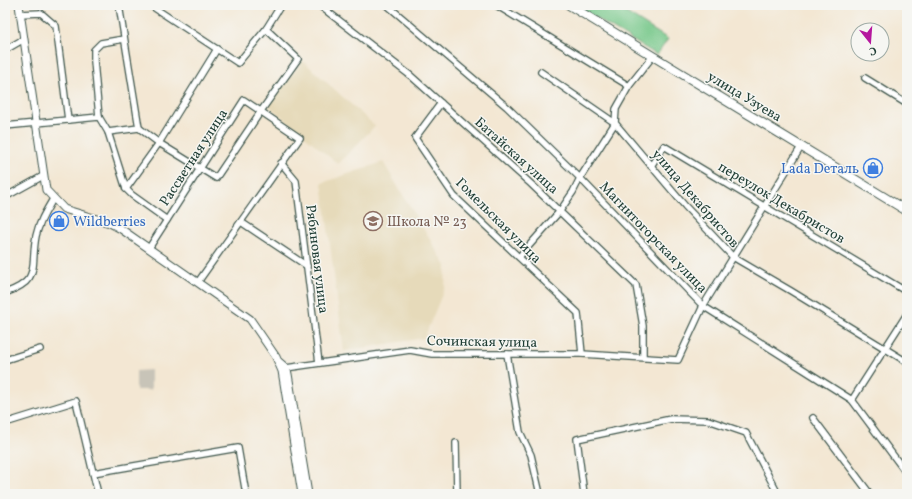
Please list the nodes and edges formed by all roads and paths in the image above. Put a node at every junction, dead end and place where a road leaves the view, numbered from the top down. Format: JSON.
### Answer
{"nodes":[{"id":1,"x":19,"y":5,"type":"edge"},
{"id":2,"x":120,"y":5,"type":"edge"},
{"id":3,"x":150,"y":5,"type":"edge"},
{"id":4,"x":282,"y":5,"type":"edge"},
{"id":5,"x":319,"y":5,"type":"edge"},
{"id":6,"x":388,"y":5,"type":"edge"},
{"id":7,"x":496,"y":5,"type":"edge"},
{"id":8,"x":569,"y":5,"type":"edge"},
{"id":9,"x":20,"y":14,"type":"junction"},
{"id":10,"x":266,"y":29,"type":"junction"},
{"id":11,"x":24,"y":39,"type":"junction"},
{"id":12,"x":124,"y":39,"type":"junction"},
{"id":13,"x":217,"y":49,"type":"junction"},
{"id":14,"x":5,"y":50,"type":"edge"},
{"id":15,"x":653,"y":56,"type":"junction"},
{"id":16,"x":541,"y":72,"type":"dead end"},
{"id":17,"x":865,"y":78,"type":"dead end"},
{"id":18,"x":630,"y":86,"type":"junction"},
{"id":19,"x":441,"y":103,"type":"junction"},
{"id":20,"x":907,"y":104,"type":"edge"},
{"id":21,"x":261,"y":111,"type":"junction"},
{"id":22,"x":99,"y":117,"type":"junction"},
{"id":23,"x":68,"y":120,"type":"junction"},
{"id":24,"x":616,"y":122,"type":"junction"},
{"id":25,"x":36,"y":125,"type":"junction"},
{"id":26,"x":5,"y":126,"type":"edge"},
{"id":27,"x":139,"y":128,"type":"junction"},
{"id":28,"x":108,"y":132,"type":"junction"},
{"id":29,"x":158,"y":143,"type":"junction"},
{"id":30,"x":802,"y":147,"type":"junction"},
{"id":31,"x":281,"y":164,"type":"junction"},
{"id":32,"x":651,"y":166,"type":"junction"},
{"id":33,"x":200,"y":168,"type":"junction"},
{"id":34,"x":43,"y":176,"type":"junction"},
{"id":35,"x":580,"y":178,"type":"junction"},
{"id":36,"x":126,"y":189,"type":"junction"},
{"id":37,"x":5,"y":196,"type":"edge"},
{"id":38,"x":53,"y":199,"type":"junction"},
{"id":39,"x":766,"y":206,"type":"junction"},
{"id":40,"x":560,"y":211,"type":"junction"},
{"id":41,"x":907,"y":211,"type":"edge"},
{"id":42,"x":167,"y":220,"type":"junction"},
{"id":43,"x":241,"y":222,"type":"junction"},
{"id":44,"x":149,"y":248,"type":"junction"},
{"id":45,"x":519,"y":257,"type":"junction"},
{"id":46,"x":733,"y":258,"type":"junction"},
{"id":47,"x":307,"y":266,"type":"junction"},
{"id":48,"x":198,"y":282,"type":"junction"},
{"id":49,"x":907,"y":292,"type":"edge"},
{"id":50,"x":5,"y":293,"type":"edge"},
{"id":51,"x":703,"y":306,"type":"junction"},
{"id":52,"x":907,"y":314,"type":"edge"},
{"id":53,"x":40,"y":349,"type":"dead end"},
{"id":54,"x":885,"y":349,"type":"junction"},
{"id":55,"x":507,"y":354,"type":"junction"},
{"id":56,"x":582,"y":354,"type":"junction"},
{"id":57,"x":643,"y":357,"type":"junction"},
{"id":58,"x":5,"y":360,"type":"edge"},
{"id":59,"x":278,"y":361,"type":"junction"},
{"id":60,"x":907,"y":362,"type":"edge"},
{"id":61,"x":319,"y":363,"type":"junction"},
{"id":62,"x":286,"y":368,"type":"junction"},
{"id":63,"x":852,"y":400,"type":"junction"},
{"id":64,"x":813,"y":418,"type":"dead end"},
{"id":65,"x":5,"y":424,"type":"edge"},
{"id":66,"x":456,"y":443,"type":"dead end"},
{"id":67,"x":93,"y":472,"type":"junction"},
{"id":68,"x":907,"y":474,"type":"edge"},
{"id":69,"x":98,"y":494,"type":"edge"},
{"id":70,"x":246,"y":494,"type":"edge"},
{"id":71,"x":302,"y":494,"type":"edge"},
{"id":72,"x":308,"y":494,"type":"edge"},
{"id":73,"x":457,"y":494,"type":"edge"},
{"id":74,"x":540,"y":494,"type":"edge"},
{"id":75,"x":584,"y":494,"type":"edge"},
{"id":76,"x":778,"y":494,"type":"edge"},
{"id":77,"x":870,"y":494,"type":"edge"}],
"edges":[{"from":1,"to":9,"type":"street"},
{"from":2,"to":12,"type":"street"},
{"from":3,"to":13,"type":"street"},
{"from":4,"to":10,"type":"street"},
{"from":5,"to":19,"type":"street","name":"Батайская улица"},
{"from":6,"to":35,"type":"street","name":"Магнитогорская улица"},
{"from":7,"to":18,"type":"street"},
{"from":8,"to":15,"type":"main road","name":"улица Узуева"},
{"from":9,"to":11,"type":"street"},
{"from":9,"to":23,"type":"street"},
{"from":10,"to":13,"type":"street"},
{"from":10,"to":21,"type":"street"},
{"from":11,"to":14,"type":"street"},
{"from":11,"to":25,"type":"street"},
{"from":12,"to":22,"type":"street"},
{"from":12,"to":27,"type":"street"},
{"from":13,"to":29,"type":"street"},
{"from":15,"to":18,"type":"street"},
{"from":15,"to":30,"type":"main road","name":"улица Узуева"},
{"from":16,"to":24,"type":"street","name":"улица Декабристов"},
{"from":17,"to":20,"type":"street"},
{"from":18,"to":24,"type":"street"},
{"from":19,"to":40,"type":"street","name":"Батайская улица"},
{"from":19,"to":45,"type":"street","name":"Гомельская улица"},
{"from":21,"to":31,"type":"street"},
{"from":21,"to":33,"type":"street"},
{"from":21,"to":33,"type":"street","name":"Рассветная улица"},
{"from":22,"to":23,"type":"street"},
{"from":22,"to":28,"type":"street"},
{"from":23,"to":25,"type":"street"},
{"from":24,"to":32,"type":"street","name":"улица Декабристов"},
{"from":24,"to":35,"type":"street"},
{"from":25,"to":26,"type":"street"},
{"from":25,"to":34,"type":"street"},
{"from":27,"to":28,"type":"street"},
{"from":27,"to":29,"type":"street"},
{"from":28,"to":36,"type":"street"},
{"from":29,"to":33,"type":"street"},
{"from":29,"to":36,"type":"street"},
{"from":30,"to":39,"type":"street"},
{"from":30,"to":41,"type":"main road","name":"улица Узуева"},
{"from":31,"to":43,"type":"street"},
{"from":31,"to":47,"type":"street","name":"Рябиновая улица"},
{"from":32,"to":39,"type":"street","name":"переулок Декабристов"},
{"from":32,"to":46,"type":"street","name":"улица Декабристов"},
{"from":33,"to":42,"type":"street","name":"Рассветная улица"},
{"from":34,"to":37,"type":"street"},
{"from":34,"to":38,"type":"street"},
{"from":35,"to":40,"type":"street"},
{"from":35,"to":51,"type":"street","name":"Магнитогорская улица"},
{"from":36,"to":42,"type":"street"},
{"from":38,"to":44,"type":"street"},
{"from":38,"to":50,"type":"street"},
{"from":39,"to":46,"type":"street"},
{"from":39,"to":49,"type":"street","name":"переулок Декабристов"},
{"from":40,"to":45,"type":"street"},
{"from":40,"to":57,"type":"street","name":"Батайская улица"},
{"from":42,"to":44,"type":"street","name":"Рассветная улица"},
{"from":43,"to":47,"type":"street"},
{"from":43,"to":48,"type":"street"},
{"from":44,"to":48,"type":"street"},
{"from":45,"to":56,"type":"street","name":"Гомельская улица"},
{"from":46,"to":51,"type":"street"},
{"from":46,"to":54,"type":"street","name":"улица Декабристов"},
{"from":47,"to":61,"type":"street","name":"Рябиновая улица"},
{"from":48,"to":59,"type":"street"},
{"from":51,"to":57,"type":"street","name":"Сочинская улица"},
{"from":51,"to":63,"type":"street","name":"Магнитогорская улица"},
{"from":52,"to":54,"type":"street"},
{"from":53,"to":58,"type":"street"},
{"from":54,"to":60,"type":"street","name":"улица Декабристов"},
{"from":54,"to":63,"type":"street"},
{"from":55,"to":56,"type":"street","name":"Сочинская улица"},
{"from":55,"to":61,"type":"street","name":"Сочинская улица"},
{"from":55,"to":74,"type":"street"},
{"from":56,"to":57,"type":"street","name":"Сочинская улица"},
{"from":59,"to":62,"type":"street"},
{"from":59,"to":71,"type":"street"},
{"from":61,"to":62,"type":"street","name":"Сочинская улица"},
{"from":62,"to":72,"type":"street"},
{"from":63,"to":68,"type":"street","name":"Магнитогорская улица"},
{"from":64,"to":77,"type":"street"},
{"from":65,"to":67,"type":"street"},
{"from":66,"to":73,"type":"street"},
{"from":67,"to":69,"type":"street"},
{"from":67,"to":70,"type":"street"},
{"from":75,"to":76,"type":"street"}]}
